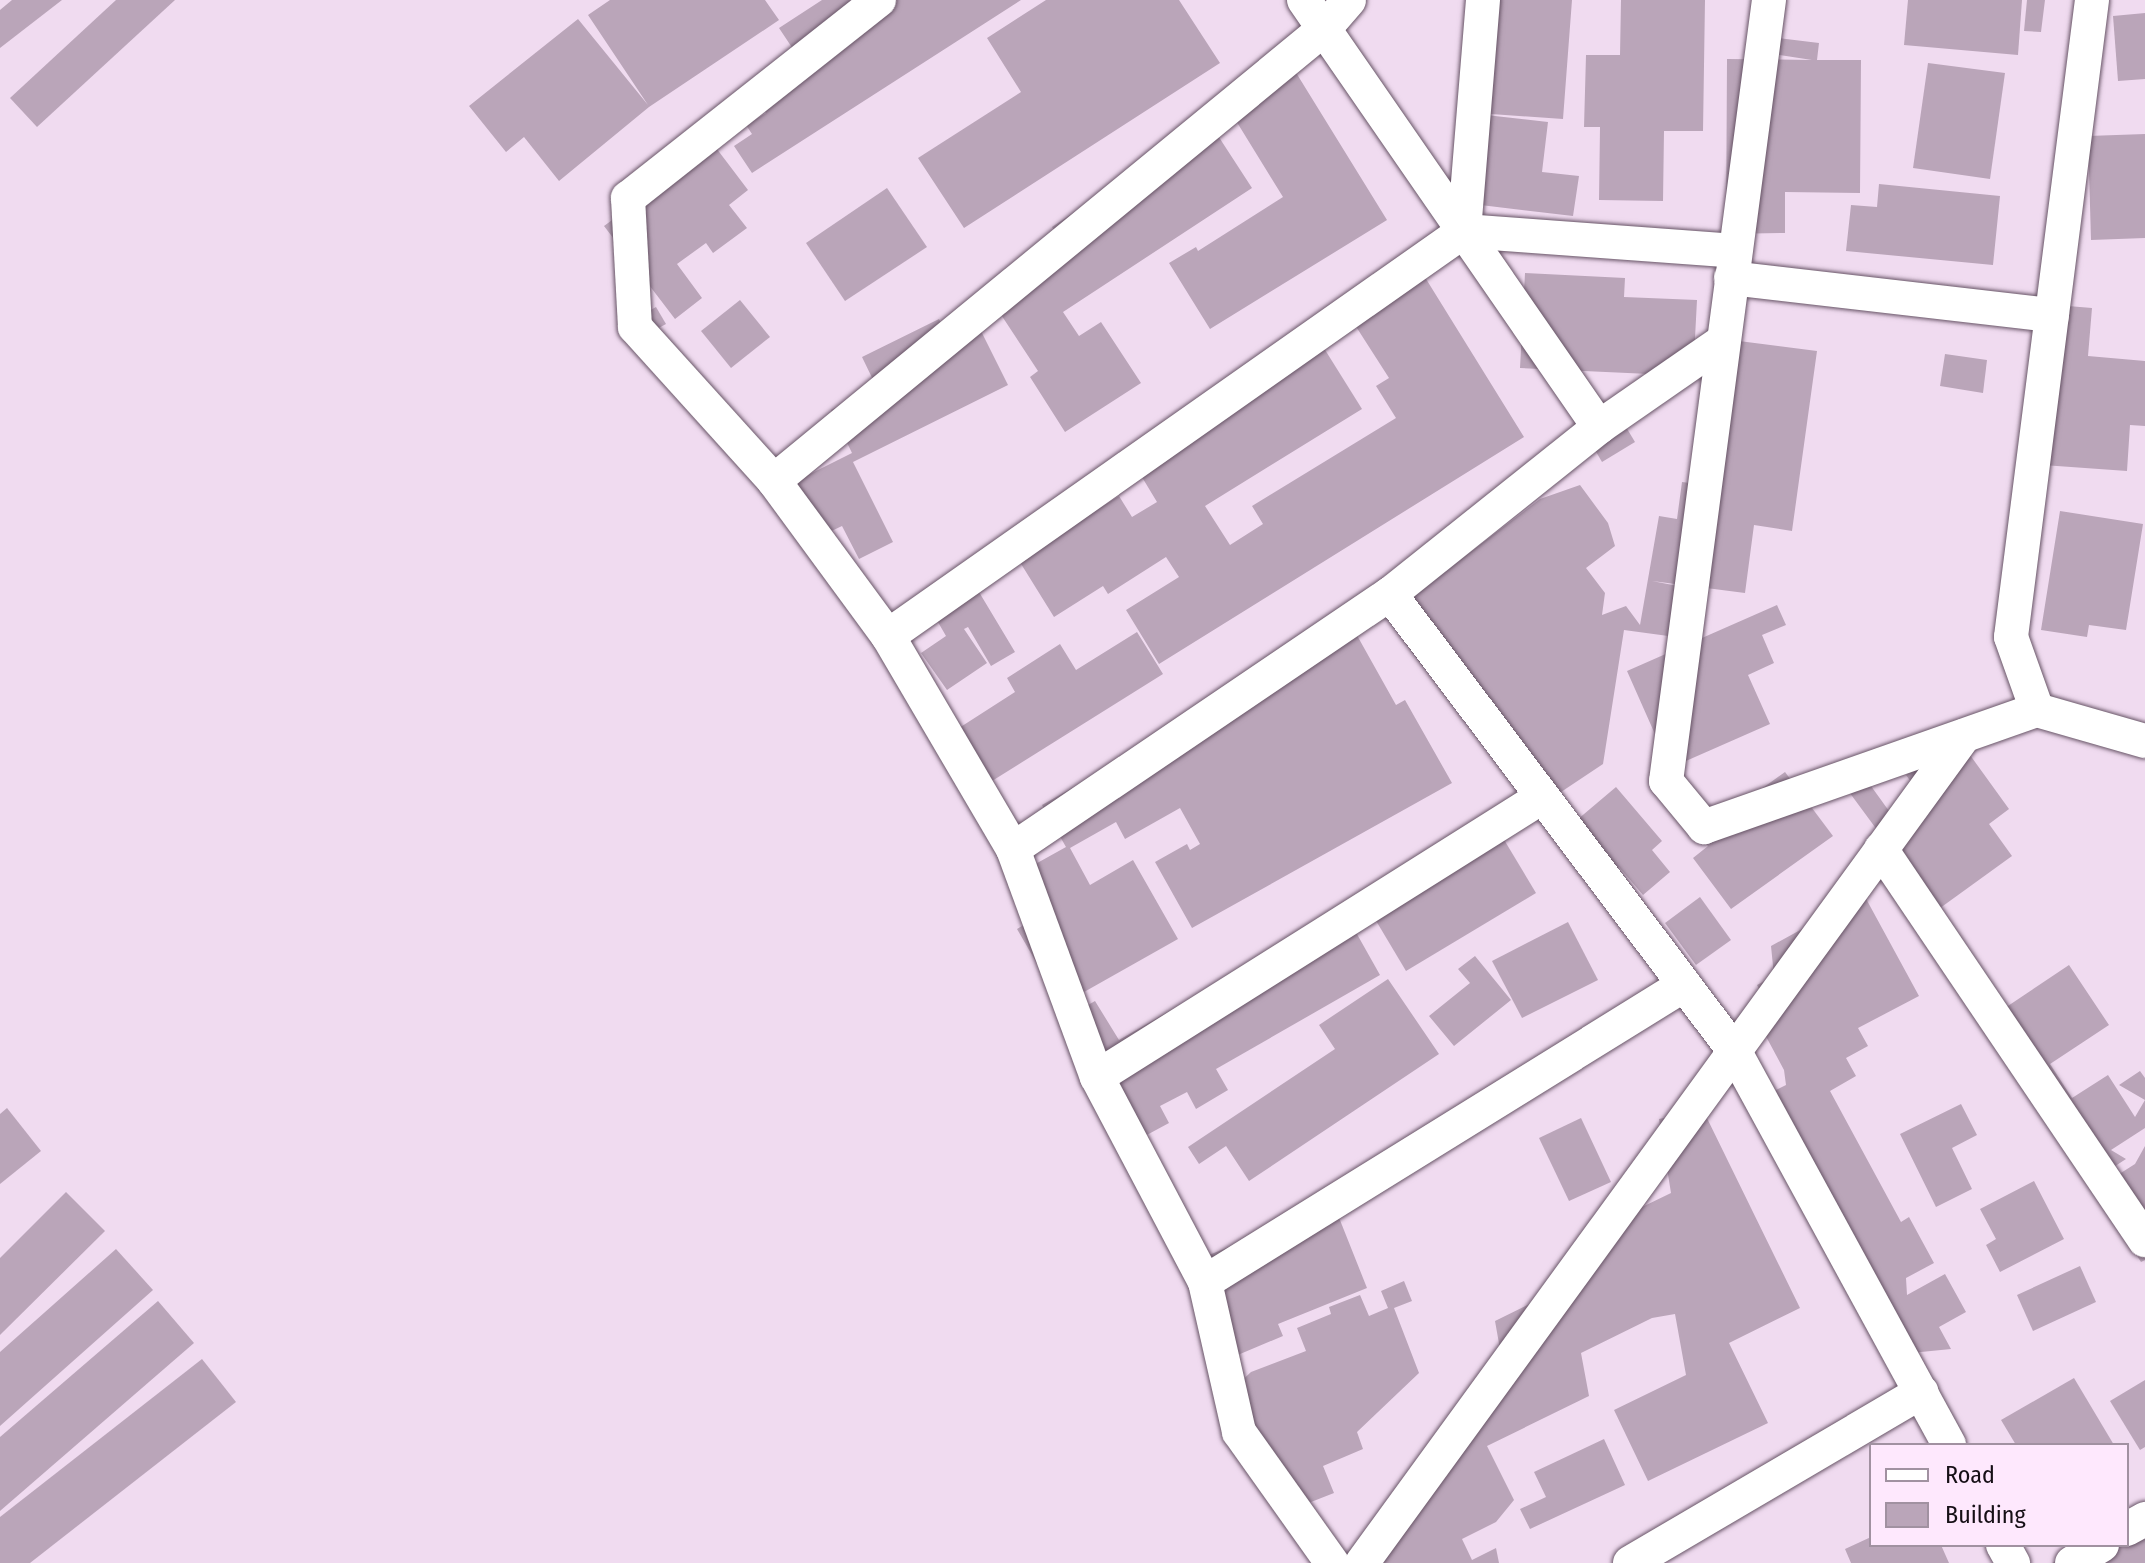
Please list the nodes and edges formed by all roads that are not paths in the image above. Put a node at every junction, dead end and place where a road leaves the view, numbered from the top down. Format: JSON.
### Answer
{"nodes":[{"id":1,"x":879,"y":0,"type":"edge"},
{"id":2,"x":1304,"y":0,"type":"edge"},
{"id":3,"x":1349,"y":0,"type":"edge"},
{"id":4,"x":1483,"y":0,"type":"edge"},
{"id":5,"x":1769,"y":0,"type":"edge"},
{"id":6,"x":2092,"y":0,"type":"edge"},
{"id":7,"x":1324,"y":29,"type":"junction"},
{"id":8,"x":1464,"y":231,"type":"junction"},
{"id":9,"x":1733,"y":264,"type":"junction"},
{"id":10,"x":2052,"y":315,"type":"junction"},
{"id":11,"x":1723,"y":341,"type":"junction"},
{"id":12,"x":1599,"y":427,"type":"junction"},
{"id":13,"x":774,"y":481,"type":"junction"},
{"id":14,"x":1390,"y":594,"type":"junction"},
{"id":15,"x":888,"y":636,"type":"junction"},
{"id":16,"x":2037,"y":710,"type":"junction"},
{"id":17,"x":1964,"y":736,"type":"junction"},
{"id":18,"x":2145,"y":741,"type":"edge"},
{"id":19,"x":1542,"y":797,"type":"junction"},
{"id":20,"x":1013,"y":849,"type":"junction"},
{"id":21,"x":1881,"y":849,"type":"junction"},
{"id":22,"x":1684,"y":985,"type":"junction"},
{"id":23,"x":1735,"y":1052,"type":"junction"},
{"id":24,"x":1097,"y":1077,"type":"junction"},
{"id":25,"x":2145,"y":1240,"type":"edge"},
{"id":26,"x":1205,"y":1282,"type":"junction"},
{"id":27,"x":1921,"y":1392,"type":"junction"},
{"id":28,"x":1948,"y":1443,"type":"edge"},
{"id":29,"x":2099,"y":1547,"type":"edge"},
{"id":30,"x":1332,"y":1563,"type":"edge"},
{"id":31,"x":1362,"y":1563,"type":"edge"},
{"id":32,"x":1630,"y":1563,"type":"edge"},
{"id":33,"x":2072,"y":1563,"type":"edge"}],
"edges":[{"from":1,"to":13,"type":"street"},
{"from":2,"to":7,"type":"street"},
{"from":3,"to":7,"type":"street"},
{"from":4,"to":8,"type":"street"},
{"from":5,"to":9,"type":"street"},
{"from":6,"to":10,"type":"street"},
{"from":7,"to":8,"type":"street"},
{"from":7,"to":13,"type":"street"},
{"from":8,"to":9,"type":"street"},
{"from":8,"to":12,"type":"street"},
{"from":8,"to":15,"type":"street"},
{"from":9,"to":10,"type":"street"},
{"from":9,"to":11,"type":"street"},
{"from":10,"to":16,"type":"street"},
{"from":11,"to":12,"type":"street"},
{"from":11,"to":17,"type":"street"},
{"from":12,"to":14,"type":"street"},
{"from":13,"to":15,"type":"street"},
{"from":14,"to":19,"type":"street"},
{"from":14,"to":20,"type":"street"},
{"from":15,"to":20,"type":"street"},
{"from":16,"to":17,"type":"street"},
{"from":16,"to":18,"type":"street"},
{"from":17,"to":21,"type":"street"},
{"from":19,"to":22,"type":"street"},
{"from":19,"to":24,"type":"street"},
{"from":20,"to":24,"type":"street"},
{"from":21,"to":23,"type":"street"},
{"from":21,"to":25,"type":"street"},
{"from":22,"to":23,"type":"street"},
{"from":22,"to":26,"type":"street"},
{"from":23,"to":27,"type":"street"},
{"from":23,"to":31,"type":"street"},
{"from":24,"to":26,"type":"street"},
{"from":26,"to":30,"type":"street"},
{"from":27,"to":28,"type":"street"},
{"from":27,"to":32,"type":"street"},
{"from":29,"to":33,"type":"street"}]}
